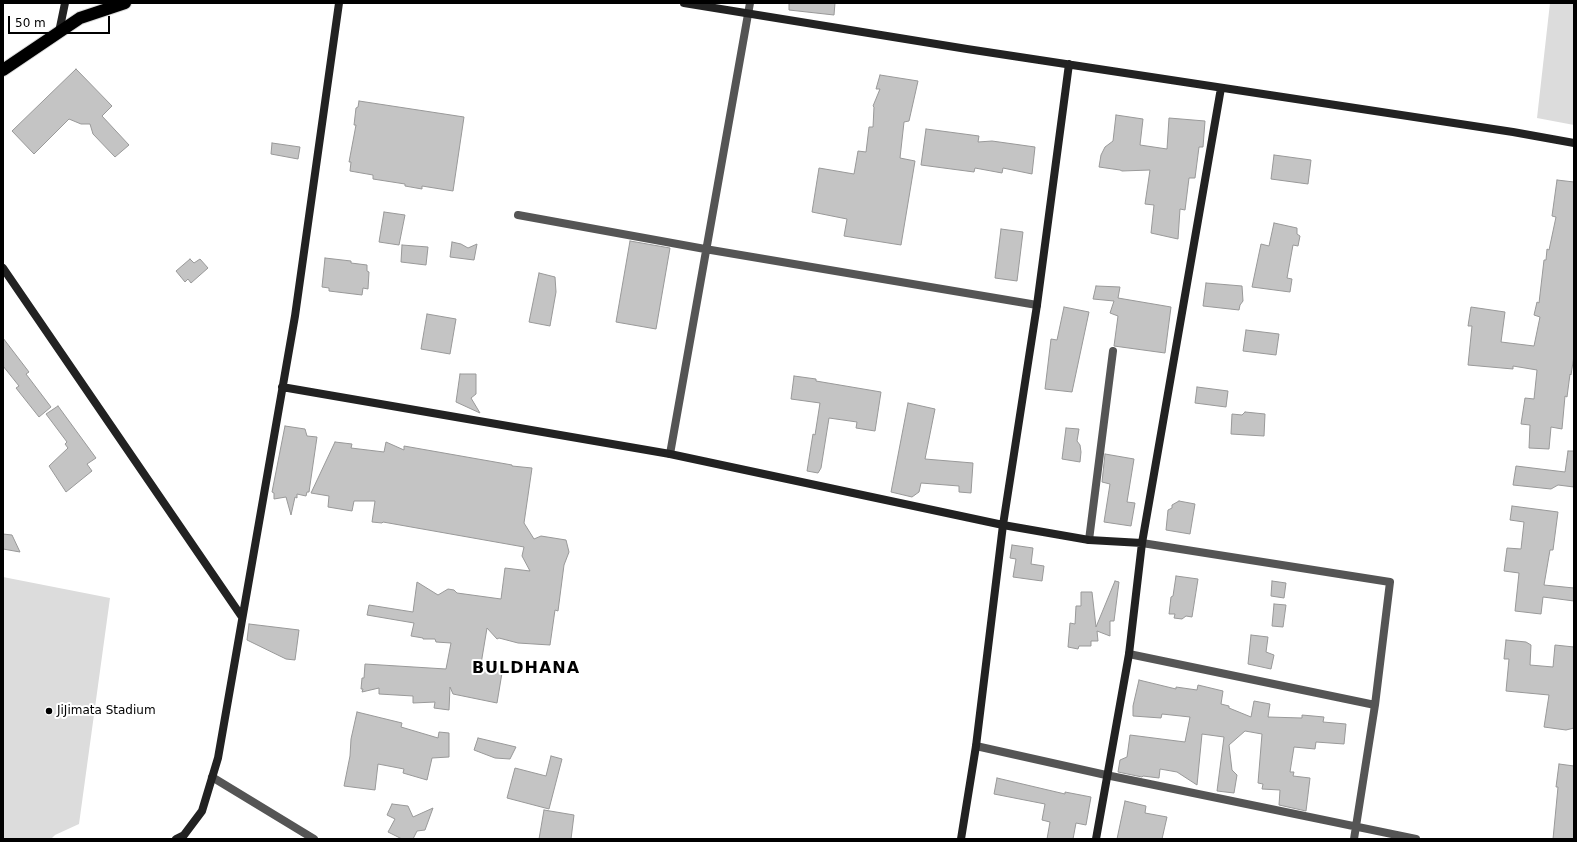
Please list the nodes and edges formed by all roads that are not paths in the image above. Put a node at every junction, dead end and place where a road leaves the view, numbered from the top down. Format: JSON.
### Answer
{"nodes":[{"id":1,"x":65,"y":3,"type":"edge"},
{"id":2,"x":125,"y":3,"type":"edge"},
{"id":3,"x":339,"y":3,"type":"edge"},
{"id":4,"x":684,"y":3,"type":"edge"},
{"id":5,"x":750,"y":3,"type":"edge"},
{"id":6,"x":748,"y":13,"type":"junction"},
{"id":7,"x":59,"y":32,"type":"junction"},
{"id":8,"x":1069,"y":64,"type":"junction"},
{"id":9,"x":3,"y":70,"type":"edge"},
{"id":10,"x":1221,"y":88,"type":"junction"},
{"id":11,"x":1574,"y":143,"type":"edge"},
{"id":12,"x":518,"y":215,"type":"dead end"},
{"id":13,"x":706,"y":249,"type":"junction"},
{"id":14,"x":3,"y":268,"type":"edge"},
{"id":15,"x":1037,"y":305,"type":"junction"},
{"id":16,"x":1113,"y":351,"type":"dead end"},
{"id":17,"x":282,"y":388,"type":"junction"},
{"id":18,"x":670,"y":454,"type":"junction"},
{"id":19,"x":1003,"y":525,"type":"junction"},
{"id":20,"x":1090,"y":540,"type":"junction"},
{"id":21,"x":1142,"y":543,"type":"junction"},
{"id":22,"x":242,"y":617,"type":"junction"},
{"id":23,"x":1129,"y":654,"type":"junction"},
{"id":24,"x":1375,"y":705,"type":"junction"},
{"id":25,"x":976,"y":746,"type":"junction"},
{"id":26,"x":1106,"y":775,"type":"junction"},
{"id":27,"x":212,"y":777,"type":"junction"},
{"id":28,"x":1355,"y":826,"type":"junction"},
{"id":29,"x":176,"y":839,"type":"edge"},
{"id":30,"x":314,"y":839,"type":"edge"},
{"id":31,"x":961,"y":839,"type":"edge"},
{"id":32,"x":1096,"y":839,"type":"edge"},
{"id":33,"x":1354,"y":839,"type":"edge"},
{"id":34,"x":1416,"y":839,"type":"edge"}],
"edges":[{"from":1,"to":7,"type":"street"},
{"from":2,"to":7,"type":"highway"},
{"from":3,"to":17,"type":"street"},
{"from":4,"to":6,"type":"street"},
{"from":5,"to":6,"type":"street"},
{"from":6,"to":8,"type":"street"},
{"from":6,"to":13,"type":"street"},
{"from":7,"to":9,"type":"highway"},
{"from":8,"to":10,"type":"street"},
{"from":8,"to":15,"type":"street"},
{"from":10,"to":11,"type":"street"},
{"from":10,"to":21,"type":"street"},
{"from":12,"to":13,"type":"street"},
{"from":13,"to":15,"type":"street"},
{"from":13,"to":18,"type":"street"},
{"from":14,"to":22,"type":"street"},
{"from":15,"to":19,"type":"street"},
{"from":16,"to":20,"type":"street"},
{"from":17,"to":18,"type":"street"},
{"from":17,"to":22,"type":"street"},
{"from":18,"to":19,"type":"street"},
{"from":19,"to":20,"type":"street"},
{"from":19,"to":25,"type":"street"},
{"from":20,"to":21,"type":"street"},
{"from":21,"to":23,"type":"street"},
{"from":21,"to":24,"type":"street"},
{"from":22,"to":27,"type":"street"},
{"from":23,"to":24,"type":"street"},
{"from":23,"to":26,"type":"street"},
{"from":24,"to":28,"type":"street"},
{"from":25,"to":26,"type":"street"},
{"from":25,"to":31,"type":"street"},
{"from":26,"to":28,"type":"street"},
{"from":26,"to":32,"type":"street"},
{"from":27,"to":29,"type":"street"},
{"from":27,"to":30,"type":"street"},
{"from":28,"to":33,"type":"street"},
{"from":28,"to":34,"type":"street"}]}
